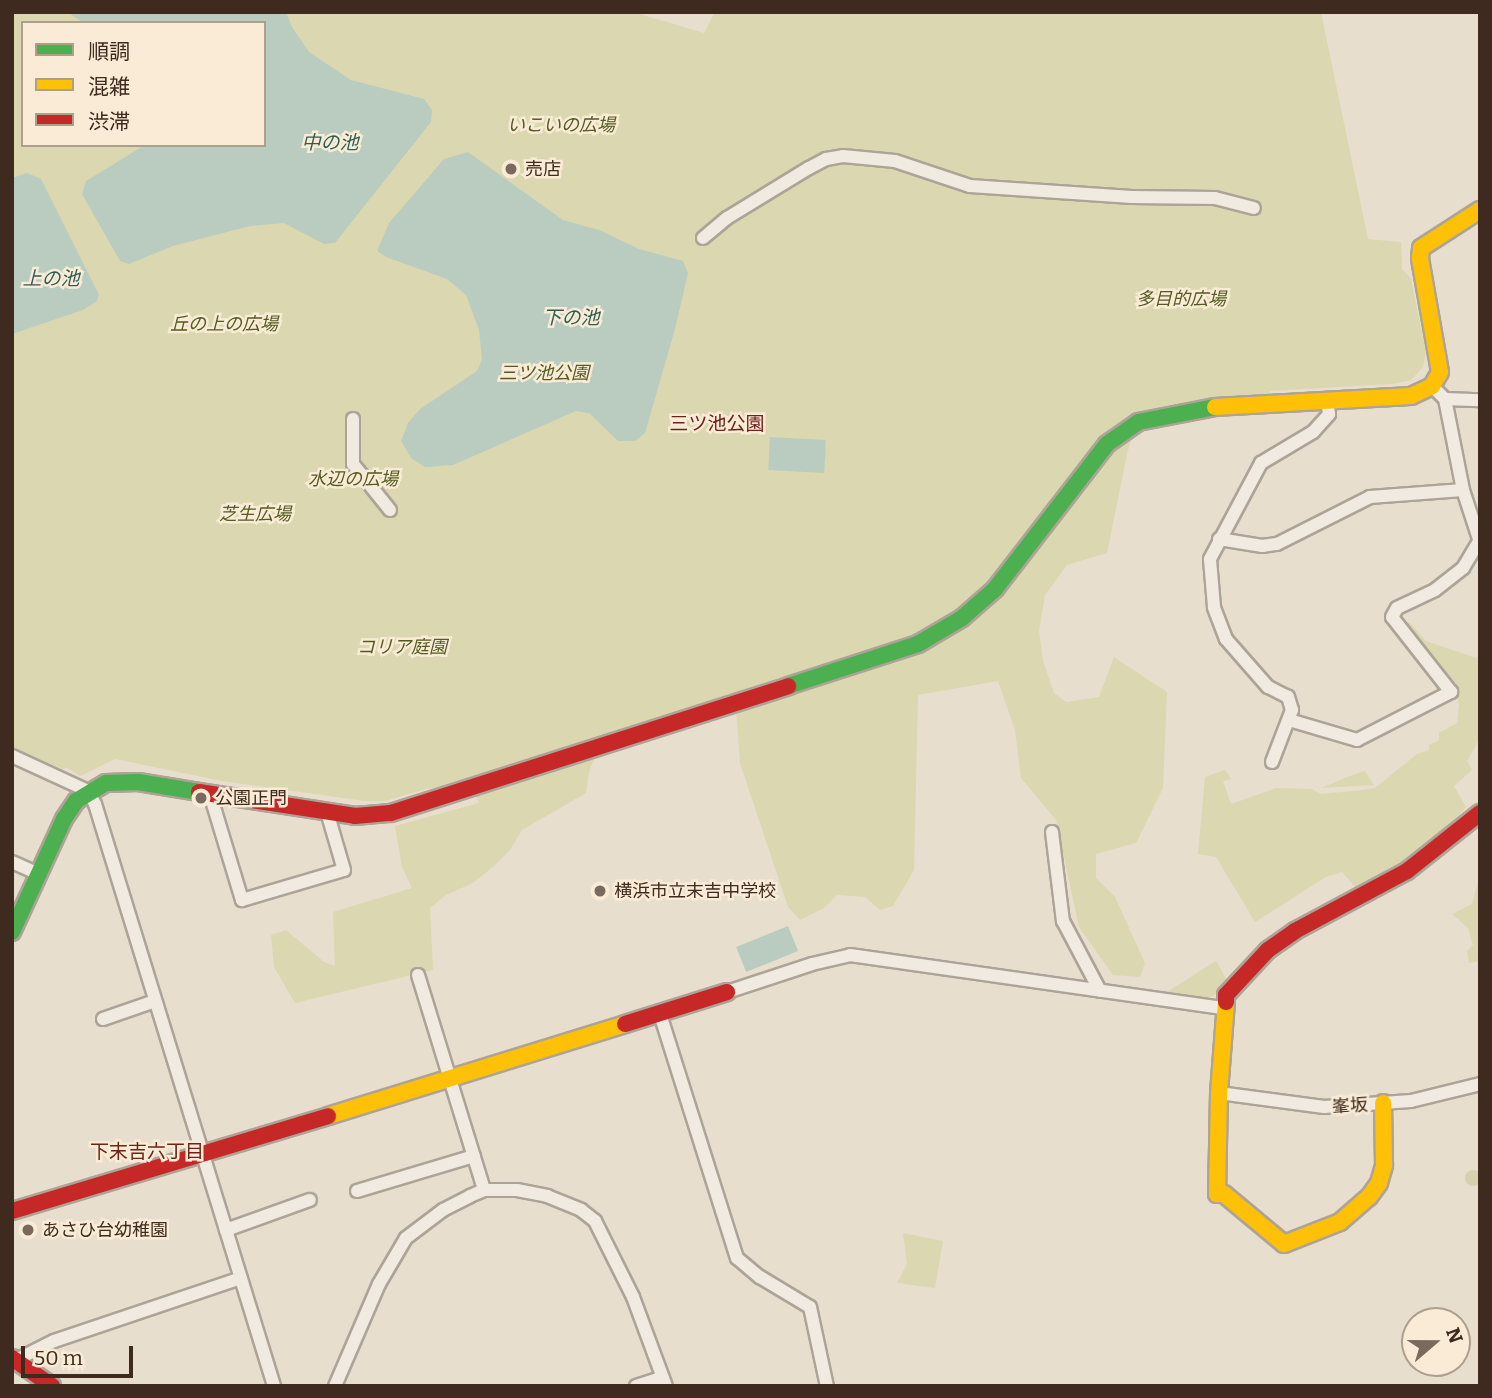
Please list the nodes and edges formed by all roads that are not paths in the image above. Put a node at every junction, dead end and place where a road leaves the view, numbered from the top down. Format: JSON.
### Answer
{"nodes":[{"id":1,"x":1254,"y":208,"type":"dead end"},
{"id":2,"x":1480,"y":210,"type":"edge"},
{"id":3,"x":703,"y":238,"type":"dead end"},
{"id":4,"x":1432,"y":386,"type":"junction"},
{"id":5,"x":1445,"y":399,"type":"junction"},
{"id":6,"x":1327,"y":400,"type":"junction"},
{"id":7,"x":1480,"y":400,"type":"edge"},
{"id":8,"x":354,"y":419,"type":"dead end"},
{"id":9,"x":1462,"y":490,"type":"junction"},
{"id":10,"x":390,"y":510,"type":"dead end"},
{"id":11,"x":1219,"y":539,"type":"junction"},
{"id":12,"x":1479,"y":541,"type":"edge"},
{"id":13,"x":1289,"y":720,"type":"junction"},
{"id":14,"x":12,"y":756,"type":"edge"},
{"id":15,"x":1272,"y":762,"type":"dead end"},
{"id":16,"x":88,"y":792,"type":"junction"},
{"id":17,"x":210,"y":794,"type":"junction"},
{"id":18,"x":327,"y":812,"type":"junction"},
{"id":19,"x":1480,"y":813,"type":"edge"},
{"id":20,"x":1052,"y":832,"type":"dead end"},
{"id":21,"x":12,"y":862,"type":"edge"},
{"id":22,"x":39,"y":874,"type":"junction"},
{"id":23,"x":12,"y":932,"type":"edge"},
{"id":24,"x":418,"y":975,"type":"dead end"},
{"id":25,"x":1100,"y":990,"type":"junction"},
{"id":26,"x":727,"y":992,"type":"joint"},
{"id":27,"x":155,"y":1001,"type":"junction"},
{"id":28,"x":1224,"y":1008,"type":"junction"},
{"id":29,"x":660,"y":1014,"type":"junction"},
{"id":30,"x":103,"y":1019,"type":"dead end"},
{"id":31,"x":451,"y":1079,"type":"junction"},
{"id":32,"x":1480,"y":1084,"type":"edge"},
{"id":33,"x":1219,"y":1093,"type":"junction"},
{"id":34,"x":1383,"y":1103,"type":"junction"},
{"id":35,"x":202,"y":1154,"type":"junction"},
{"id":36,"x":474,"y":1156,"type":"junction"},
{"id":37,"x":484,"y":1190,"type":"junction"},
{"id":38,"x":357,"y":1191,"type":"dead end"},
{"id":39,"x":310,"y":1200,"type":"dead end"},
{"id":40,"x":12,"y":1211,"type":"edge"},
{"id":41,"x":226,"y":1230,"type":"junction"},
{"id":42,"x":240,"y":1278,"type":"junction"},
{"id":43,"x":14,"y":1359,"type":"edge"},
{"id":44,"x":664,"y":1381,"type":"edge"},
{"id":45,"x":52,"y":1386,"type":"edge"},
{"id":46,"x":274,"y":1386,"type":"edge"},
{"id":47,"x":335,"y":1386,"type":"edge"},
{"id":48,"x":636,"y":1386,"type":"edge"},
{"id":49,"x":827,"y":1386,"type":"edge"}],
"edges":[{"from":1,"to":3,"type":"street"},
{"from":2,"to":4,"type":"street"},
{"from":4,"to":5,"type":"street"},
{"from":4,"to":6,"type":"street"},
{"from":5,"to":7,"type":"street"},
{"from":5,"to":9,"type":"street"},
{"from":6,"to":11,"type":"street"},
{"from":6,"to":18,"type":"street"},
{"from":8,"to":10,"type":"street"},
{"from":9,"to":11,"type":"street"},
{"from":9,"to":12,"type":"street"},
{"from":11,"to":13,"type":"street"},
{"from":12,"to":13,"type":"street"},
{"from":13,"to":15,"type":"street"},
{"from":14,"to":16,"type":"street"},
{"from":16,"to":17,"type":"street"},
{"from":16,"to":22,"type":"street"},
{"from":16,"to":27,"type":"street"},
{"from":17,"to":18,"type":"street"},
{"from":17,"to":18,"type":"street"},
{"from":19,"to":28,"type":"street"},
{"from":20,"to":25,"type":"street"},
{"from":21,"to":22,"type":"street"},
{"from":22,"to":23,"type":"street"},
{"from":24,"to":31,"type":"street"},
{"from":25,"to":26,"type":"street"},
{"from":25,"to":28,"type":"street"},
{"from":26,"to":29,"type":"street"},
{"from":27,"to":30,"type":"street"},
{"from":27,"to":35,"type":"street"},
{"from":28,"to":33,"type":"street"},
{"from":29,"to":31,"type":"street"},
{"from":29,"to":49,"type":"street"},
{"from":31,"to":35,"type":"street"},
{"from":31,"to":36,"type":"street"},
{"from":32,"to":34,"type":"street","name":"峯坂"},
{"from":33,"to":34,"type":"street","name":"峯坂"},
{"from":33,"to":34,"type":"street"},
{"from":35,"to":40,"type":"street"},
{"from":35,"to":41,"type":"street"},
{"from":36,"to":37,"type":"street"},
{"from":36,"to":38,"type":"street"},
{"from":37,"to":44,"type":"street"},
{"from":37,"to":47,"type":"street"},
{"from":39,"to":41,"type":"street"},
{"from":41,"to":42,"type":"street"},
{"from":42,"to":43,"type":"street"},
{"from":42,"to":46,"type":"street"},
{"from":43,"to":45,"type":"street"},
{"from":44,"to":48,"type":"street"}]}
